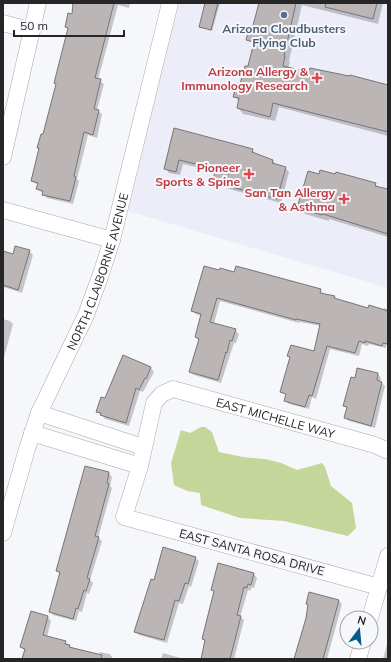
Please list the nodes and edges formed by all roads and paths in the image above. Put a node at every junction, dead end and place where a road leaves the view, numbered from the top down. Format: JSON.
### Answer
{"nodes":[{"id":1,"x":38,"y":3,"type":"edge"},
{"id":2,"x":170,"y":3,"type":"edge"},
{"id":3,"x":3,"y":23,"type":"edge"},
{"id":4,"x":32,"y":31,"type":"junction"},
{"id":5,"x":3,"y":157,"type":"edge"},
{"id":6,"x":3,"y":210,"type":"edge"},
{"id":7,"x":112,"y":240,"type":"junction"},
{"id":8,"x":39,"y":413,"type":"junction"},
{"id":9,"x":32,"y":433,"type":"junction"},
{"id":10,"x":143,"y":447,"type":"junction"},
{"id":11,"x":388,"y":451,"type":"edge"},
{"id":12,"x":140,"y":466,"type":"junction"},
{"id":13,"x":3,"y":533,"type":"edge"},
{"id":14,"x":388,"y":556,"type":"edge"},
{"id":15,"x":379,"y":587,"type":"junction"},
{"id":16,"x":372,"y":610,"type":"edge"}],
"edges":[{"from":1,"to":4,"type":"street"},
{"from":2,"to":7,"type":"street","name":"NORTH CLAIBORNE AVENUE"},
{"from":3,"to":4,"type":"street"},
{"from":4,"to":5,"type":"street"},
{"from":6,"to":7,"type":"street"},
{"from":7,"to":8,"type":"street","name":"NORTH CLAIBORNE AVENUE"},
{"from":8,"to":9,"type":"street","name":"NORTH CLAIBORNE AVENUE"},
{"from":8,"to":10,"type":"street"},
{"from":9,"to":12,"type":"street"},
{"from":9,"to":13,"type":"street","name":"NORTH CLAIBORNE AVENUE"},
{"from":10,"to":11,"type":"street","name":"EAST MICHELLE WAY"},
{"from":10,"to":12,"type":"street"},
{"from":12,"to":15,"type":"street","name":"EAST SANTA ROSA DRIVE"},
{"from":14,"to":15,"type":"street"},
{"from":15,"to":16,"type":"street"}]}
